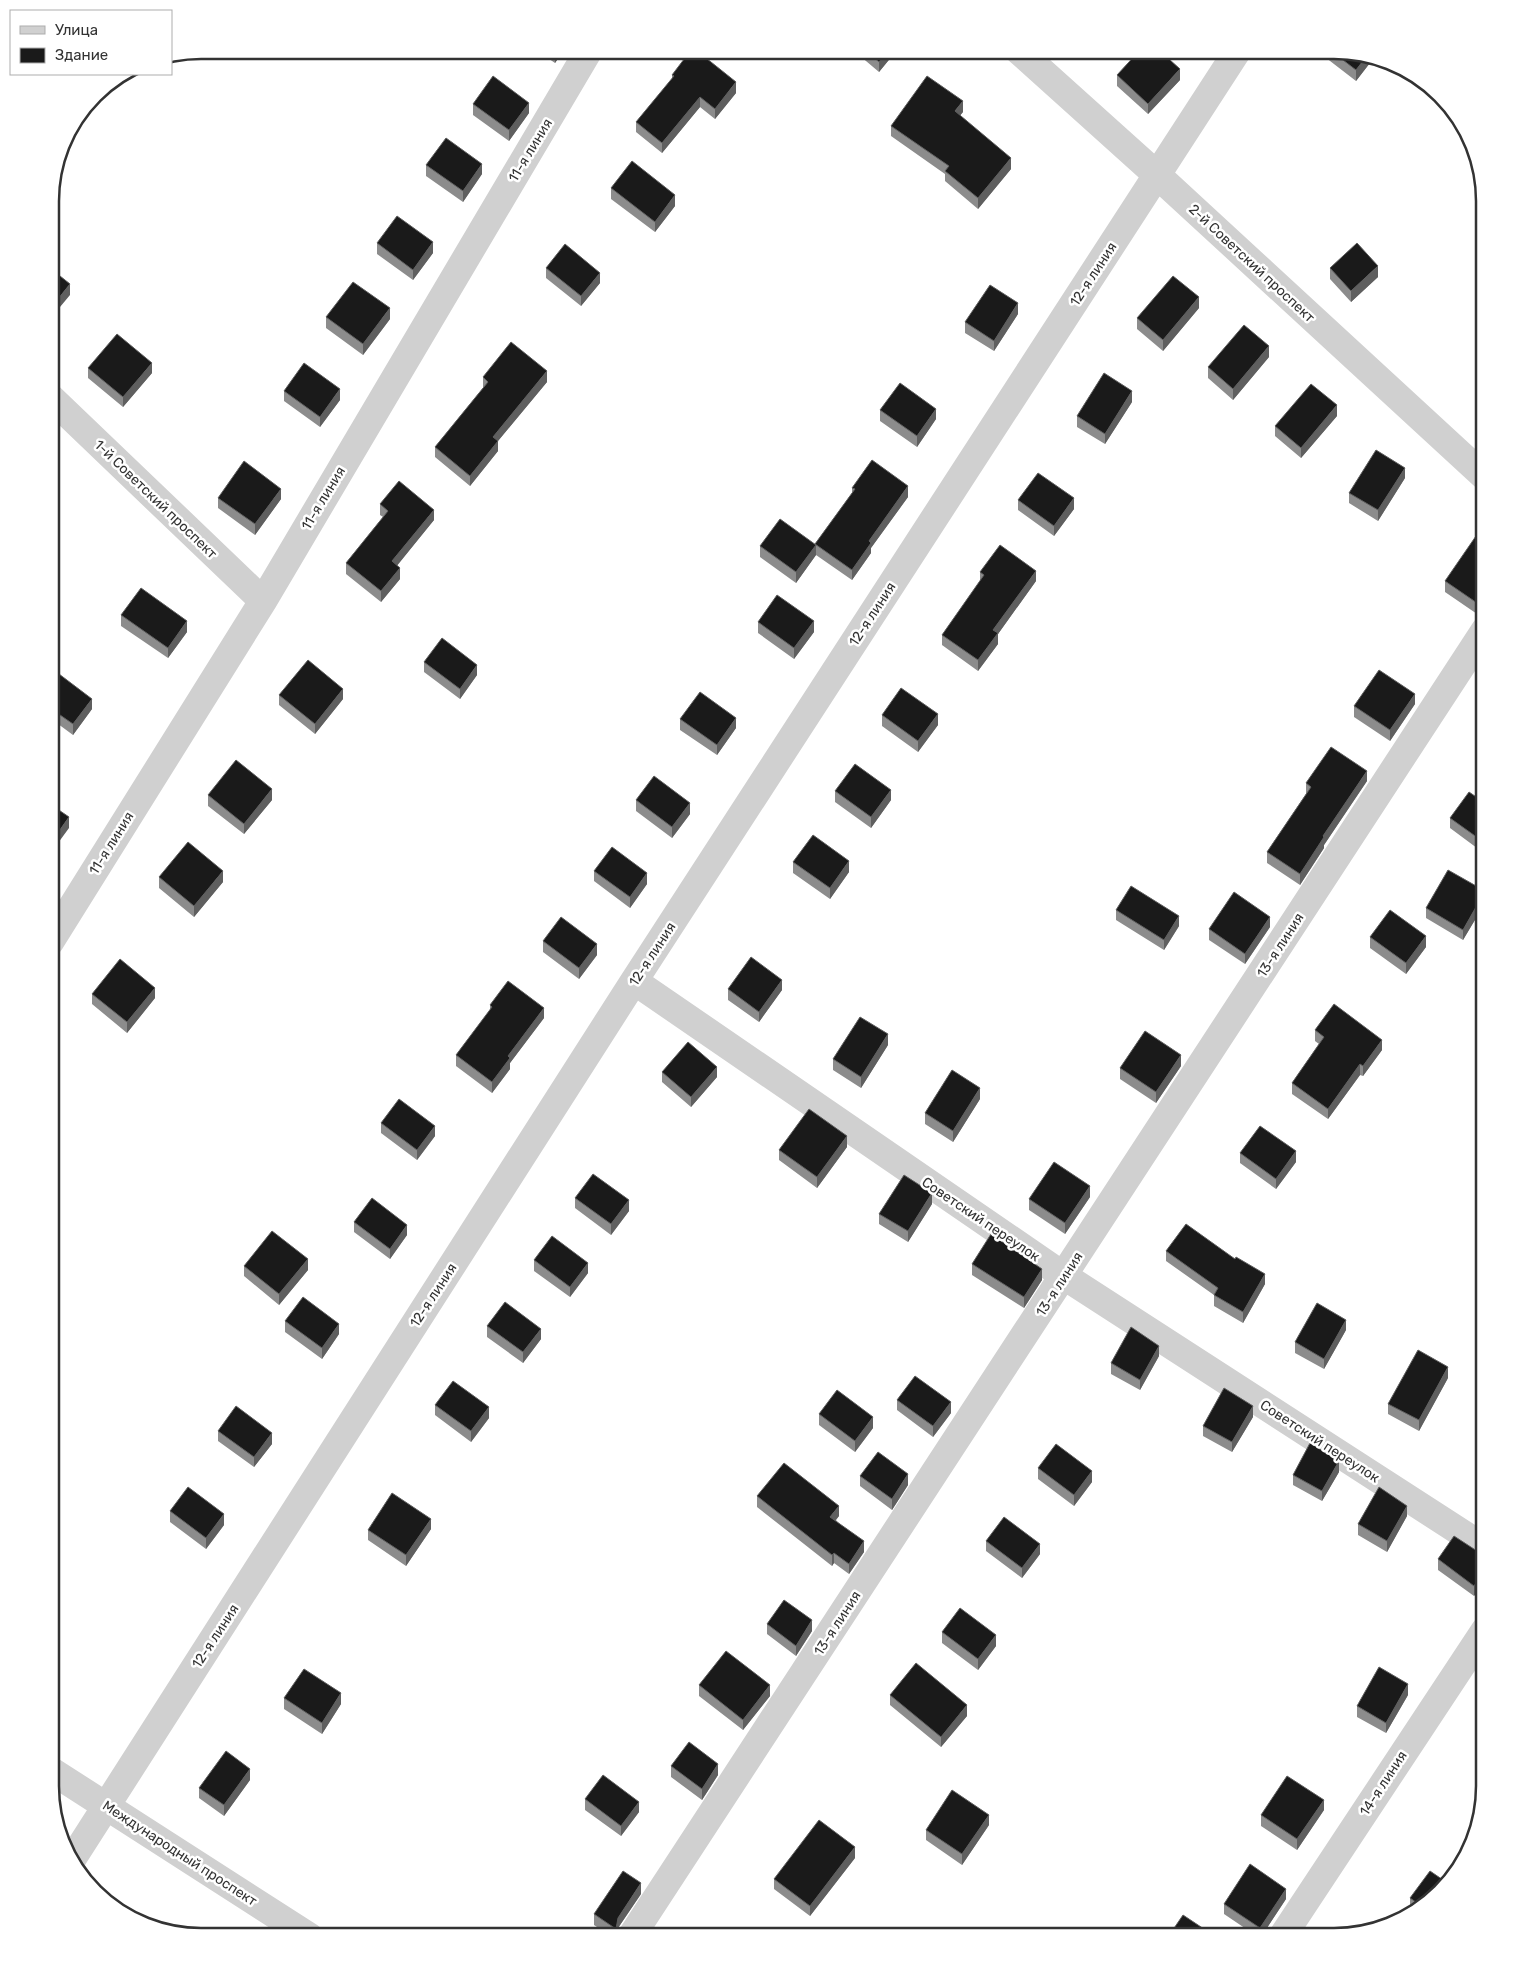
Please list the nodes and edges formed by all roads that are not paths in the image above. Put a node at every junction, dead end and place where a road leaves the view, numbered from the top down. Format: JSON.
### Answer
{"nodes":[{"id":1,"x":584,"y":59,"type":"edge"},
{"id":2,"x":1028,"y":59,"type":"edge"},
{"id":3,"x":1232,"y":59,"type":"edge"},
{"id":4,"x":1157,"y":175,"type":"junction"},
{"id":5,"x":59,"y":406,"type":"edge"},
{"id":6,"x":1476,"y":469,"type":"edge"},
{"id":7,"x":263,"y":601,"type":"junction"},
{"id":8,"x":1476,"y":644,"type":"edge"},
{"id":9,"x":59,"y":928,"type":"edge"},
{"id":10,"x":634,"y":981,"type":"junction"},
{"id":11,"x":1064,"y":1276,"type":"junction"},
{"id":12,"x":1476,"y":1542,"type":"edge"},
{"id":13,"x":1476,"y":1644,"type":"edge"},
{"id":14,"x":59,"y":1776,"type":"edge"},
{"id":15,"x":106,"y":1806,"type":"junction"},
{"id":16,"x":76,"y":1853,"type":"edge"},
{"id":17,"x":296,"y":1928,"type":"edge"},
{"id":18,"x":637,"y":1928,"type":"edge"},
{"id":19,"x":1288,"y":1928,"type":"edge"}],
"edges":[{"from":1,"to":7,"type":"street","name":"11-я линия"},
{"from":2,"to":4,"type":"street","name":"2-й Советский проспект"},
{"from":3,"to":4,"type":"street","name":"12-я линия"},
{"from":4,"to":6,"type":"street","name":"2-й Советский проспект"},
{"from":4,"to":10,"type":"street","name":"12-я линия"},
{"from":5,"to":7,"type":"street","name":"1-й Советский проспект"},
{"from":7,"to":9,"type":"street","name":"11-я линия"},
{"from":8,"to":11,"type":"street","name":"13-я линия"},
{"from":10,"to":11,"type":"street","name":"Советский переулок"},
{"from":10,"to":15,"type":"street","name":"12-я линия"},
{"from":11,"to":12,"type":"street","name":"Советский переулок"},
{"from":11,"to":18,"type":"street","name":"13-я линия"},
{"from":13,"to":19,"type":"street","name":"14-я линия"},
{"from":14,"to":15,"type":"street","name":"Международный проспект"},
{"from":15,"to":16,"type":"street","name":"12-я линия"},
{"from":15,"to":17,"type":"street","name":"Международный проспект"}]}
